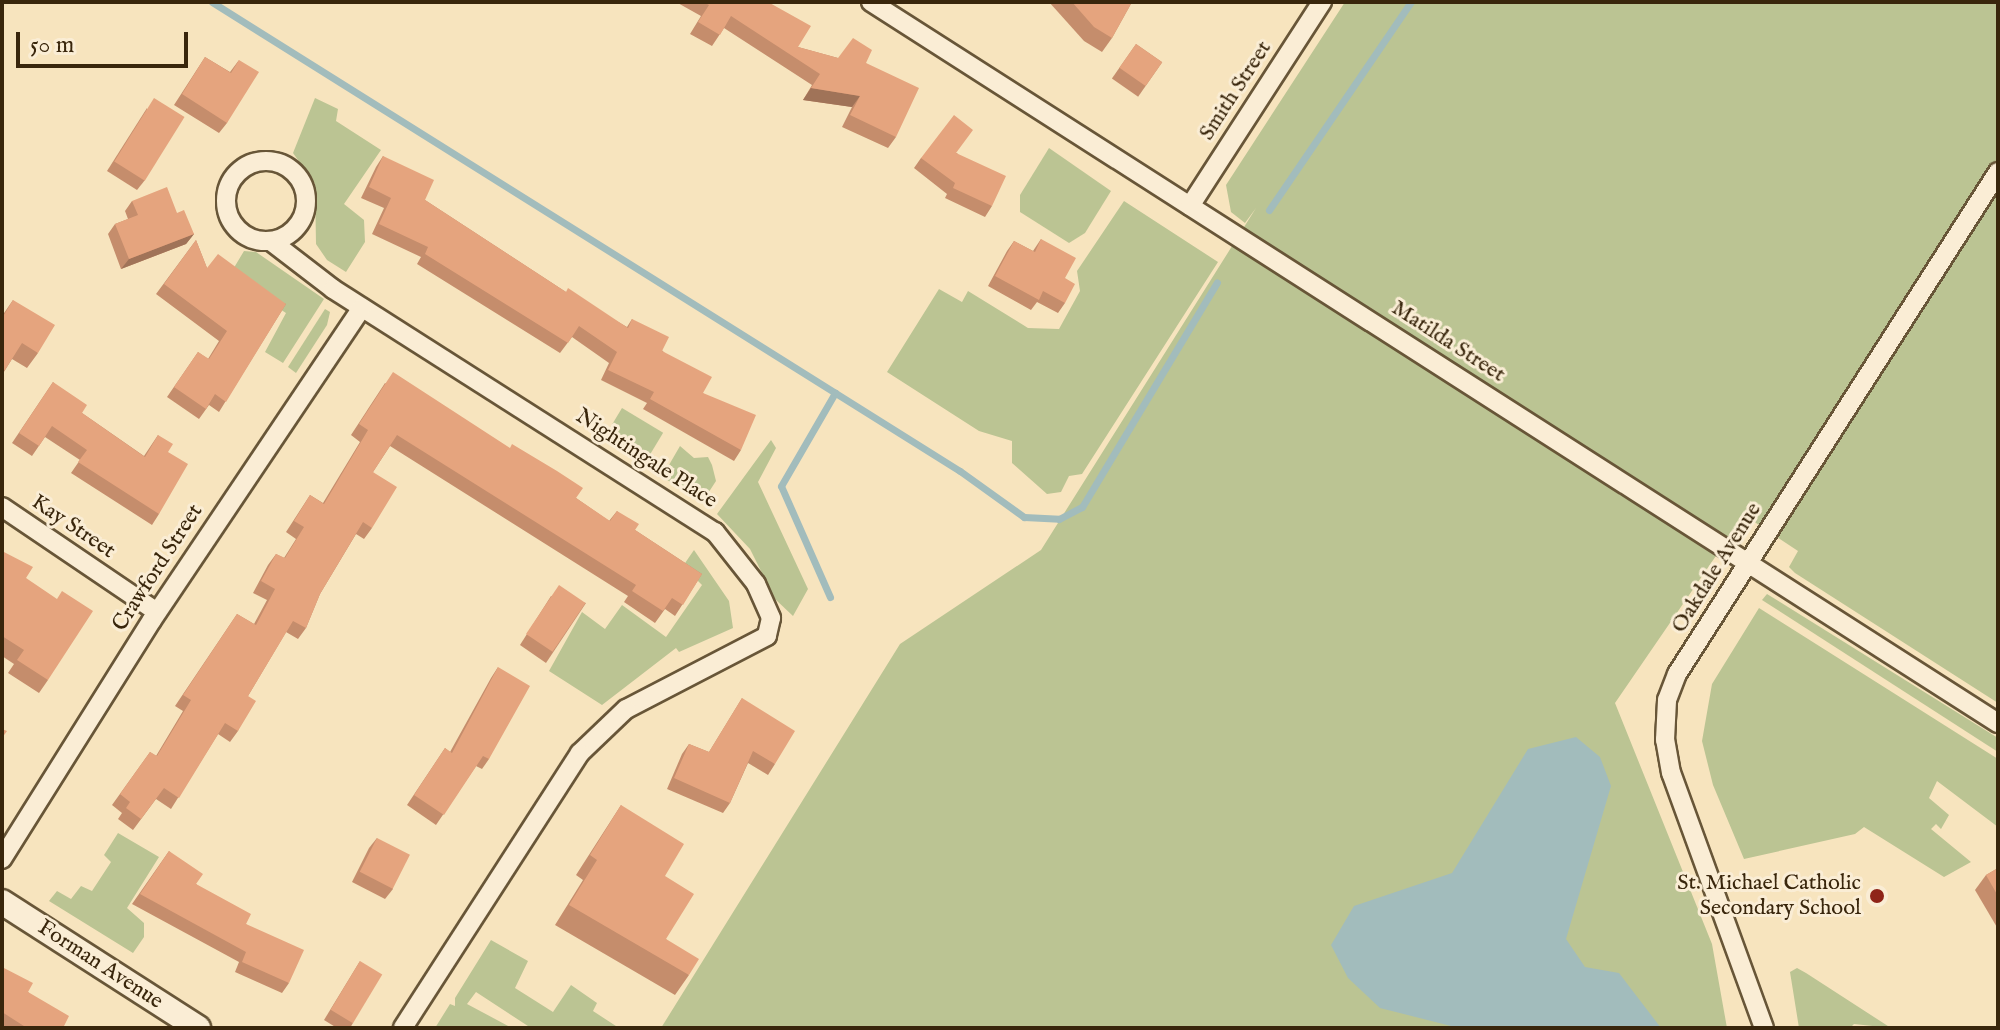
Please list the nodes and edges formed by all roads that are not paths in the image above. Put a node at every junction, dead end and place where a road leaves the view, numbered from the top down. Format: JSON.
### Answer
{"nodes":[{"id":1,"x":871,"y":2,"type":"edge"},
{"id":2,"x":1322,"y":2,"type":"edge"},
{"id":3,"x":1998,"y":172,"type":"edge"},
{"id":4,"x":1190,"y":206,"type":"junction"},
{"id":5,"x":272,"y":242,"type":"junction"},
{"id":6,"x":362,"y":308,"type":"junction"},
{"id":7,"x":2,"y":507,"type":"edge"},
{"id":8,"x":1748,"y":562,"type":"junction"},
{"id":9,"x":157,"y":612,"type":"junction"},
{"id":10,"x":1998,"y":723,"type":"edge"},
{"id":11,"x":2,"y":859,"type":"edge"},
{"id":12,"x":2,"y":902,"type":"edge"},
{"id":13,"x":198,"y":1028,"type":"edge"},
{"id":14,"x":403,"y":1028,"type":"edge"},
{"id":15,"x":1764,"y":1028,"type":"edge"}],
"edges":[{"from":1,"to":4,"type":"street","name":"Matilda Street"},
{"from":2,"to":4,"type":"street","name":"Smith Street"},
{"from":3,"to":8,"type":"street","name":"Oakdale Avenue"},
{"from":4,"to":8,"type":"street","name":"Matilda Street"},
{"from":5,"to":5,"type":"street"},
{"from":5,"to":6,"type":"street","name":"Nightingale Place"},
{"from":6,"to":9,"type":"street","name":"Crawford Street"},
{"from":6,"to":14,"type":"street","name":"Nightingale Place"},
{"from":7,"to":9,"type":"street","name":"Kay Street"},
{"from":8,"to":10,"type":"street","name":"Matilda Street"},
{"from":8,"to":15,"type":"street","name":"Oakdale Avenue"},
{"from":9,"to":11,"type":"street","name":"Crawford Street"},
{"from":12,"to":13,"type":"street","name":"Forman Avenue"}]}
